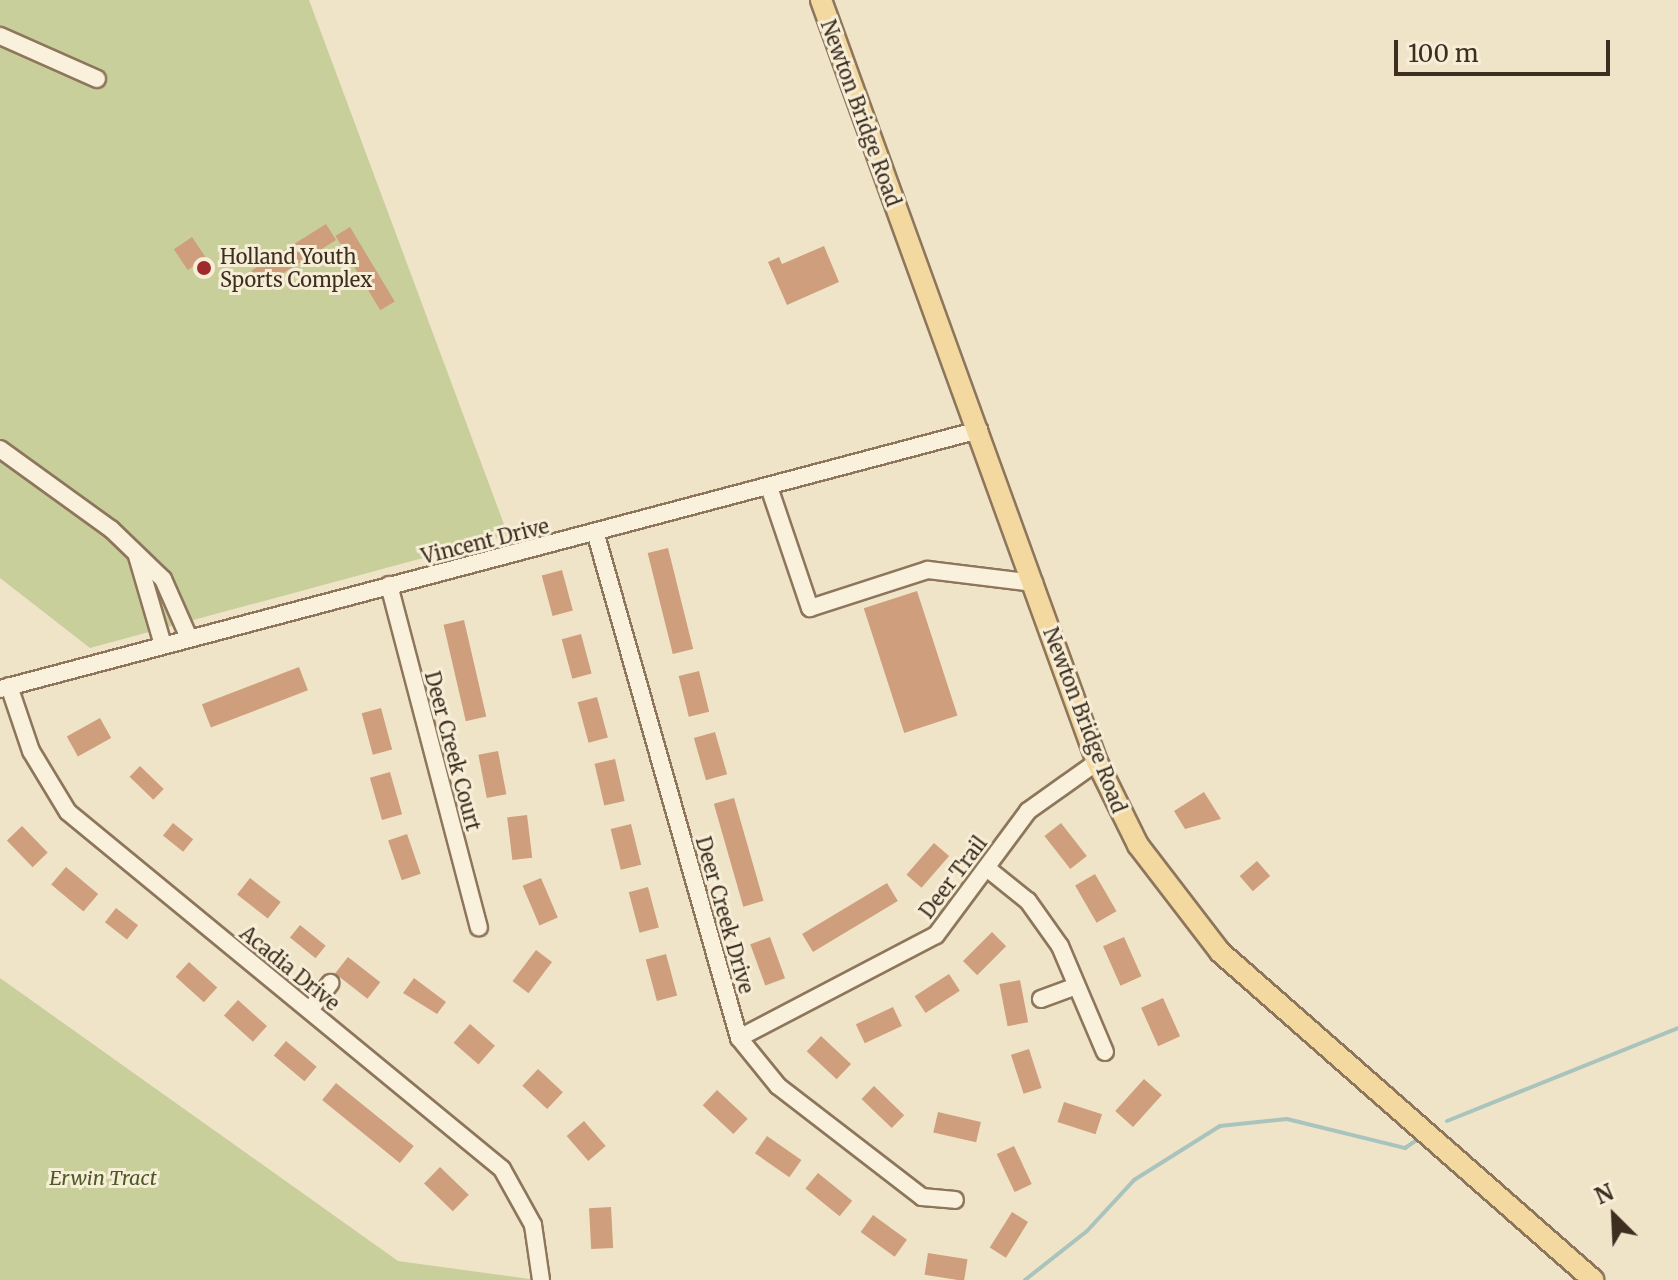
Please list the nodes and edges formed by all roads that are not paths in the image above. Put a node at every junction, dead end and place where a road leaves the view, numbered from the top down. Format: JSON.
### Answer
{"nodes":[{"id":1,"x":821,"y":0,"type":"edge"},
{"id":2,"x":0,"y":36,"type":"edge"},
{"id":3,"x":97,"y":79,"type":"dead end"},
{"id":4,"x":979,"y":430,"type":"junction"},
{"id":5,"x":0,"y":449,"type":"edge"},
{"id":6,"x":769,"y":487,"type":"junction"},
{"id":7,"x":596,"y":535,"type":"junction"},
{"id":8,"x":132,"y":548,"type":"junction"},
{"id":9,"x":1034,"y":583,"type":"junction"},
{"id":10,"x":389,"y":585,"type":"junction"},
{"id":11,"x":189,"y":638,"type":"junction"},
{"id":12,"x":163,"y":645,"type":"junction"},
{"id":13,"x":4,"y":688,"type":"edge"},
{"id":14,"x":1097,"y":762,"type":"junction"},
{"id":15,"x":988,"y":869,"type":"junction"},
{"id":16,"x":479,"y":927,"type":"dead end"},
{"id":17,"x":330,"y":983,"type":"dead end"},
{"id":18,"x":1076,"y":986,"type":"junction"},
{"id":19,"x":1041,"y":999,"type":"dead end"},
{"id":20,"x":310,"y":1010,"type":"junction"},
{"id":21,"x":739,"y":1038,"type":"junction"},
{"id":22,"x":1105,"y":1052,"type":"dead end"},
{"id":23,"x":955,"y":1200,"type":"dead end"},
{"id":24,"x":541,"y":1280,"type":"edge"},
{"id":25,"x":1593,"y":1280,"type":"edge"}],
"edges":[{"from":1,"to":4,"type":"main road","name":"Newton Bridge Road"},
{"from":2,"to":3,"type":"street"},
{"from":4,"to":6,"type":"street","name":"Vincent Drive"},
{"from":4,"to":9,"type":"main road","name":"Newton Bridge Road"},
{"from":5,"to":8,"type":"street"},
{"from":6,"to":7,"type":"street","name":"Vincent Drive"},
{"from":6,"to":9,"type":"street"},
{"from":7,"to":10,"type":"street","name":"Vincent Drive"},
{"from":7,"to":21,"type":"street","name":"Deer Creek Drive"},
{"from":8,"to":11,"type":"street"},
{"from":8,"to":12,"type":"street"},
{"from":9,"to":14,"type":"main road","name":"Newton Bridge Road"},
{"from":10,"to":11,"type":"street","name":"Vincent Drive"},
{"from":10,"to":16,"type":"street","name":"Deer Creek Court"},
{"from":11,"to":12,"type":"street","name":"Vincent Drive"},
{"from":12,"to":13,"type":"street","name":"Vincent Drive"},
{"from":13,"to":20,"type":"street","name":"Acadia Drive"},
{"from":14,"to":15,"type":"street","name":"Deer Trail"},
{"from":14,"to":25,"type":"main road","name":"Newton Bridge Road"},
{"from":15,"to":18,"type":"street"},
{"from":15,"to":21,"type":"street","name":"Deer Trail"},
{"from":17,"to":20,"type":"street"},
{"from":18,"to":19,"type":"street"},
{"from":18,"to":22,"type":"street"},
{"from":20,"to":24,"type":"street","name":"Acadia Drive"},
{"from":21,"to":23,"type":"street","name":"Deer Creek Drive"}]}
